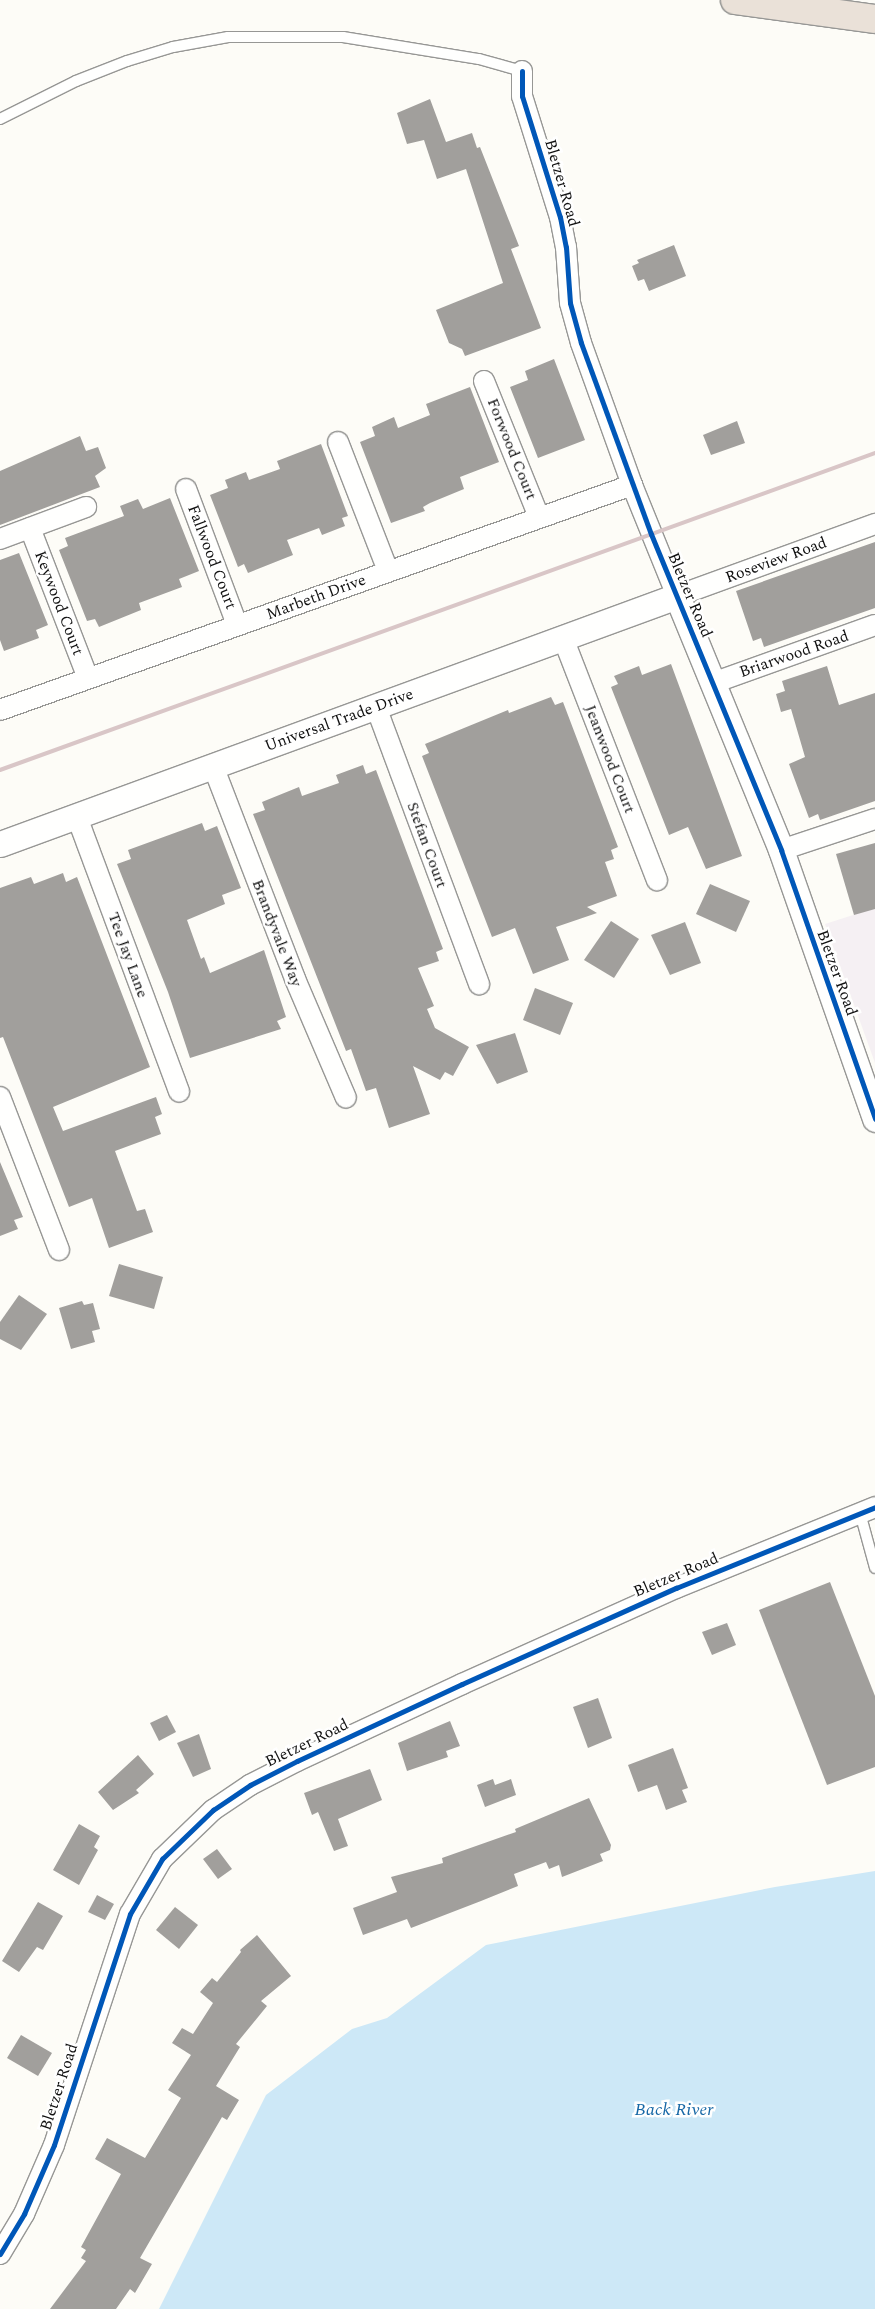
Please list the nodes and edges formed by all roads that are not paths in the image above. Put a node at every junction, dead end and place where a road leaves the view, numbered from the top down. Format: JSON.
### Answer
{"nodes":[{"id":1,"x":735,"y":0,"type":"edge"},
{"id":2,"x":875,"y":19,"type":"edge"},
{"id":3,"x":522,"y":71,"type":"joint"},
{"id":4,"x":0,"y":119,"type":"edge"},
{"id":5,"x":484,"y":381,"type":"dead end"},
{"id":6,"x":338,"y":442,"type":"dead end"},
{"id":7,"x":632,"y":485,"type":"junction"},
{"id":8,"x":186,"y":489,"type":"dead end"},
{"id":9,"x":86,"y":507,"type":"dead end"},
{"id":10,"x":539,"y":517,"type":"junction"},
{"id":11,"x":875,"y":524,"type":"edge"},
{"id":12,"x":30,"y":528,"type":"junction"},
{"id":13,"x":0,"y":540,"type":"edge"},
{"id":14,"x":388,"y":571,"type":"junction"},
{"id":15,"x":677,"y":596,"type":"junction"},
{"id":16,"x":238,"y":625,"type":"junction"},
{"id":17,"x":875,"y":626,"type":"edge"},
{"id":18,"x":563,"y":638,"type":"junction"},
{"id":19,"x":88,"y":678,"type":"junction"},
{"id":20,"x":713,"y":683,"type":"junction"},
{"id":21,"x":376,"y":707,"type":"junction"},
{"id":22,"x":0,"y":710,"type":"edge"},
{"id":23,"x":213,"y":766,"type":"junction"},
{"id":24,"x":78,"y":817,"type":"junction"},
{"id":25,"x":875,"y":819,"type":"edge"},
{"id":26,"x":0,"y":844,"type":"edge"},
{"id":27,"x":780,"y":850,"type":"junction"},
{"id":28,"x":657,"y":880,"type":"dead end"},
{"id":29,"x":479,"y":984,"type":"dead end"},
{"id":30,"x":179,"y":1092,"type":"dead end"},
{"id":31,"x":0,"y":1097,"type":"edge"},
{"id":32,"x":346,"y":1098,"type":"dead end"},
{"id":33,"x":875,"y":1119,"type":"edge"},
{"id":34,"x":59,"y":1250,"type":"dead end"},
{"id":35,"x":868,"y":1510,"type":"edge"},
{"id":36,"x":875,"y":1568,"type":"edge"},
{"id":37,"x":0,"y":2254,"type":"edge"}],
"edges":[{"from":1,"to":2,"type":"highway"},
{"from":3,"to":4,"type":"lane"},
{"from":3,"to":7,"type":"street","name":"Bletzer Road"},
{"from":5,"to":10,"type":"street","name":"Forwood Court"},
{"from":6,"to":14,"type":"street"},
{"from":7,"to":10,"type":"street","name":"Marbeth Drive"},
{"from":7,"to":15,"type":"street","name":"Bletzer Road"},
{"from":8,"to":16,"type":"street","name":"Fallwood Court"},
{"from":9,"to":12,"type":"street"},
{"from":10,"to":14,"type":"street","name":"Marbeth Drive"},
{"from":11,"to":15,"type":"street","name":"Roseview Road"},
{"from":12,"to":13,"type":"street"},
{"from":12,"to":19,"type":"street","name":"Keywood Court"},
{"from":14,"to":16,"type":"street","name":"Marbeth Drive"},
{"from":15,"to":18,"type":"street","name":"Universal Trade Drive"},
{"from":15,"to":20,"type":"street","name":"Bletzer Road"},
{"from":16,"to":19,"type":"street","name":"Marbeth Drive"},
{"from":17,"to":20,"type":"street","name":"Briarwood Road"},
{"from":18,"to":21,"type":"street","name":"Universal Trade Drive"},
{"from":18,"to":28,"type":"street","name":"Jeanwood Court"},
{"from":19,"to":22,"type":"street","name":"Marbeth Drive"},
{"from":20,"to":27,"type":"street","name":"Bletzer Road"},
{"from":21,"to":23,"type":"street","name":"Universal Trade Drive"},
{"from":21,"to":29,"type":"street","name":"Stefan Court"},
{"from":23,"to":24,"type":"street","name":"Universal Trade Drive"},
{"from":23,"to":32,"type":"street","name":"Brandyvale Way"},
{"from":24,"to":26,"type":"street","name":"Universal Trade Drive"},
{"from":24,"to":30,"type":"street","name":"Tee Jay Lane"},
{"from":25,"to":27,"type":"street"},
{"from":27,"to":33,"type":"street","name":"Bletzer Road"},
{"from":31,"to":34,"type":"street"},
{"from":35,"to":36,"type":"lane"},
{"from":35,"to":37,"type":"street","name":"Bletzer Road"}]}
